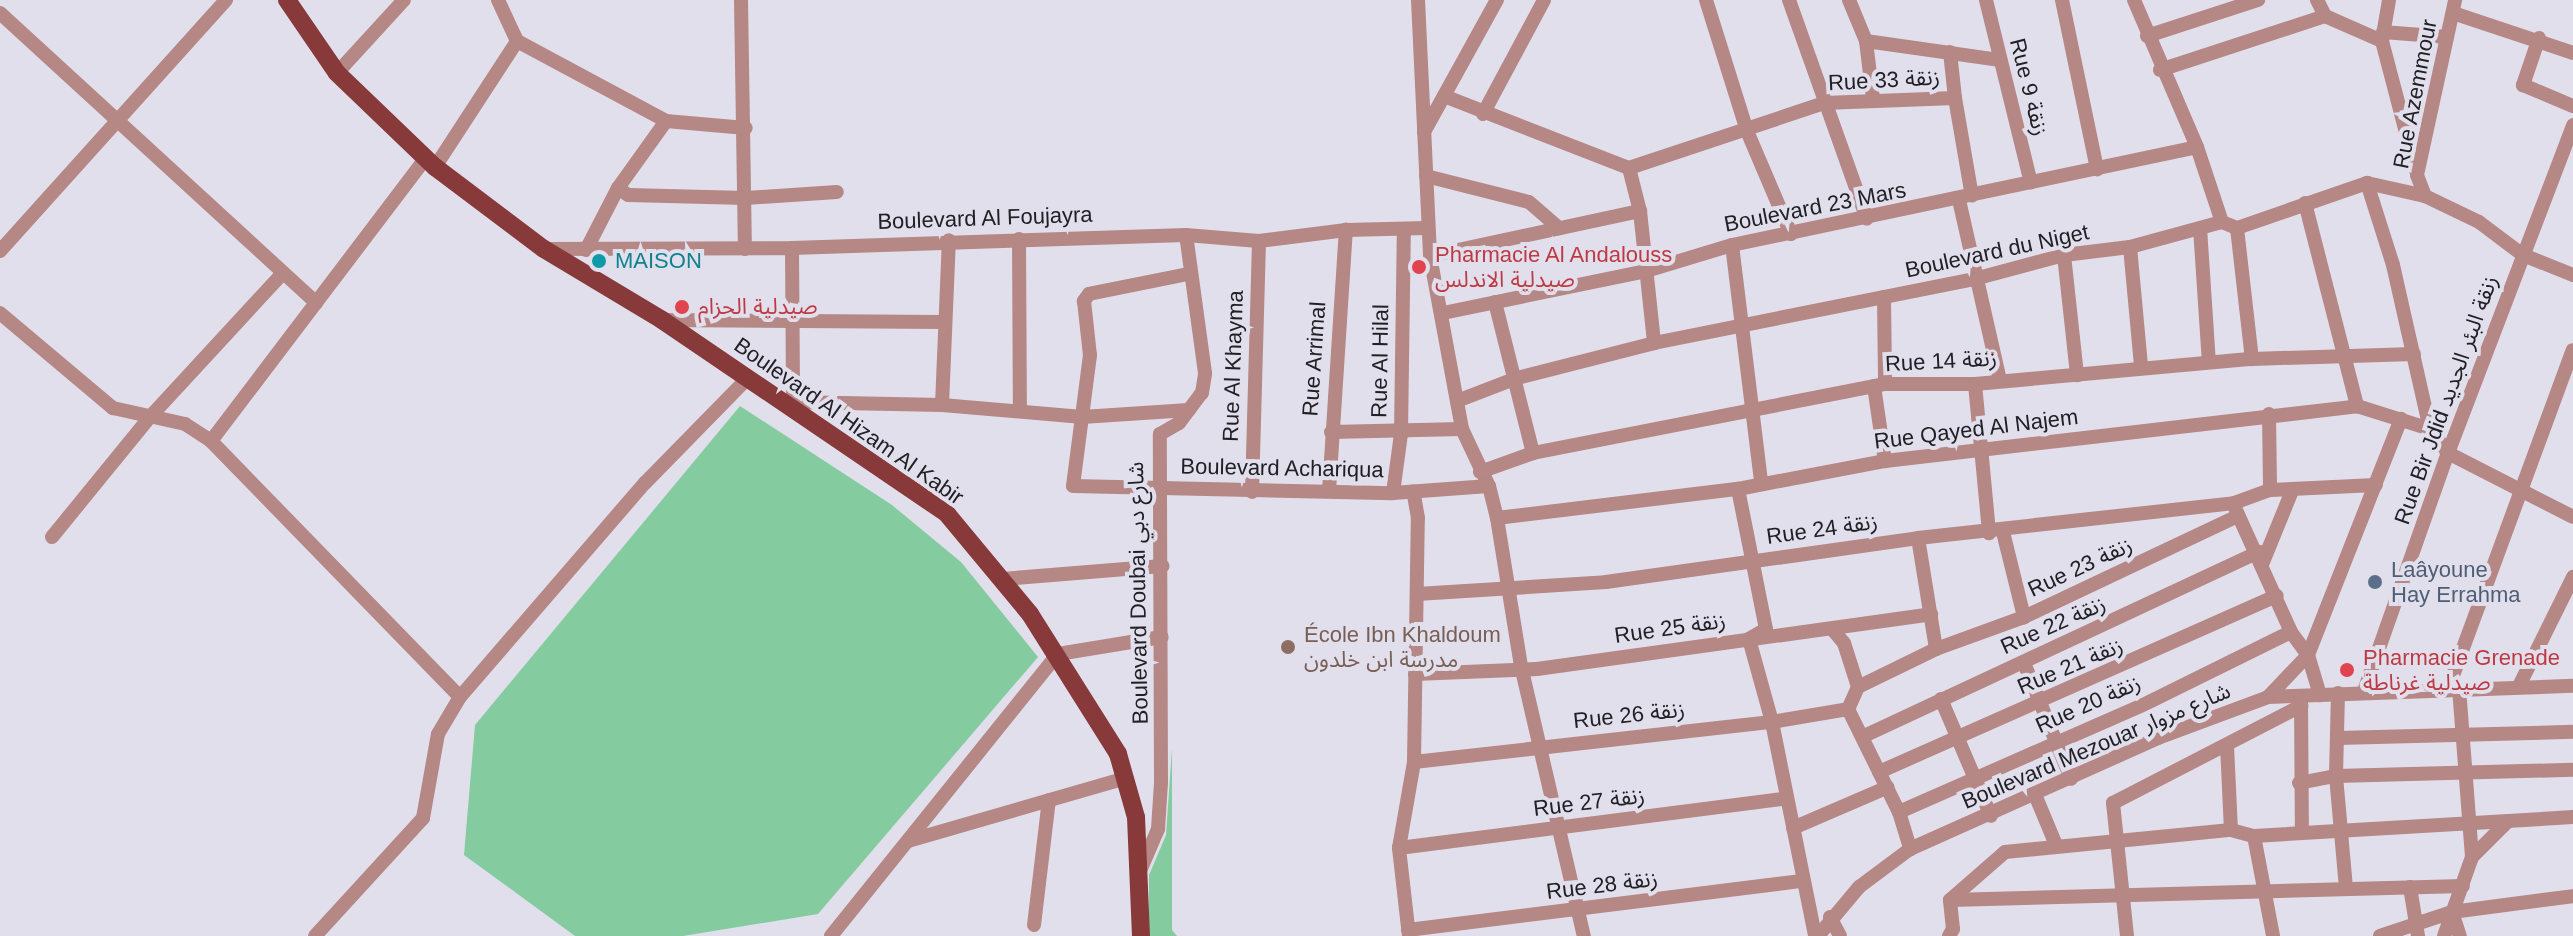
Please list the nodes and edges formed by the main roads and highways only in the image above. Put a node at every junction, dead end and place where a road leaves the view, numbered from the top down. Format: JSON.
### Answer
{"nodes":[{"id":1,"x":287,"y":0,"type":"edge"},
{"id":2,"x":1141,"y":936,"type":"edge"}],
"edges":[{"from":1,"to":2,"type":"main road","name":"Boulevard Al Hizam Al Kabir"}]}
